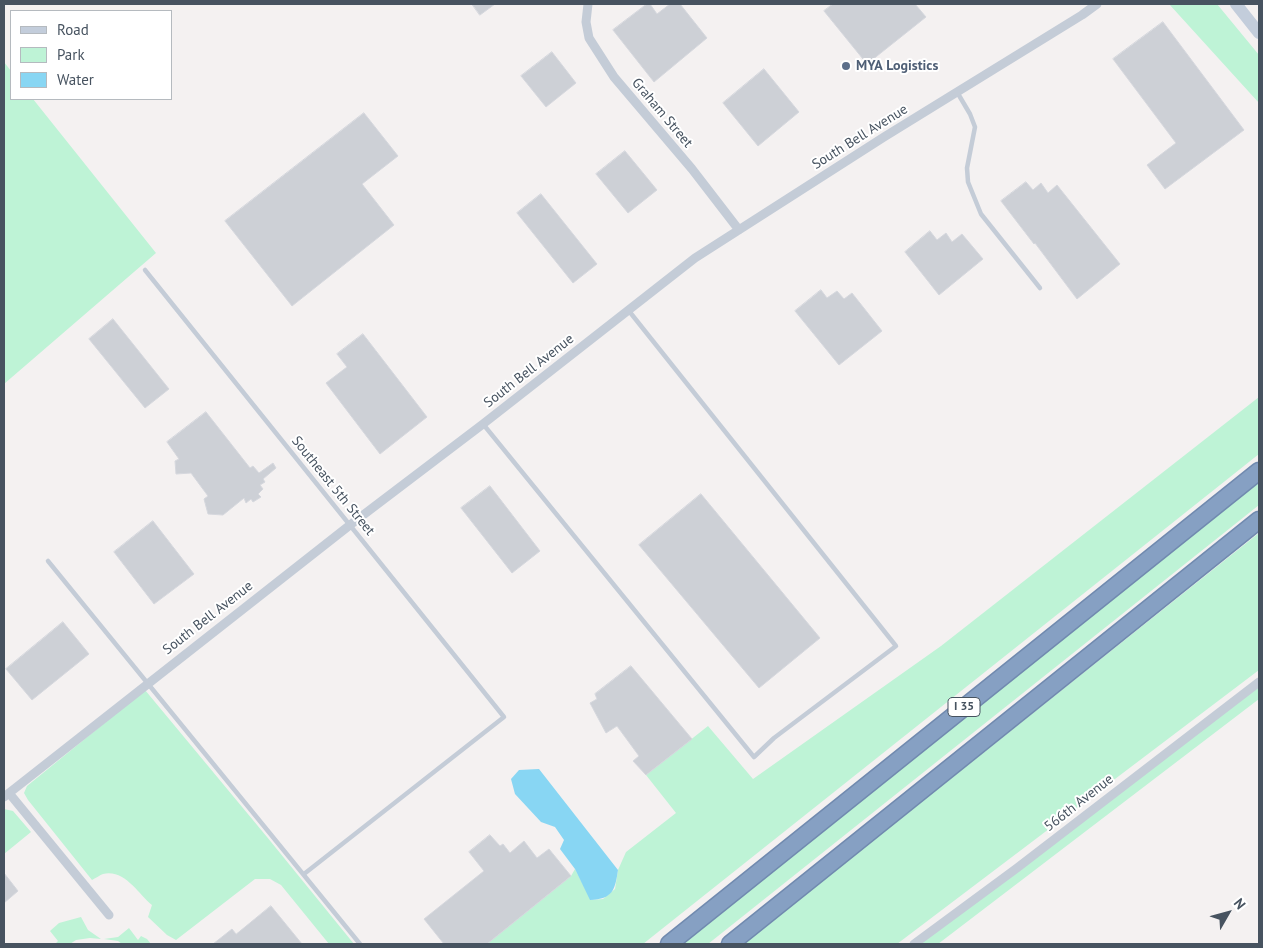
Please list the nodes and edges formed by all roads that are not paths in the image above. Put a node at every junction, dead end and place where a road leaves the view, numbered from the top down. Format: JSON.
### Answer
{"nodes":[{"id":1,"x":588,"y":4,"type":"edge"},
{"id":2,"x":1097,"y":4,"type":"edge"},
{"id":3,"x":1236,"y":4,"type":"edge"},
{"id":4,"x":1259,"y":33,"type":"edge"},
{"id":5,"x":957,"y":92,"type":"junction"},
{"id":6,"x":739,"y":230,"type":"junction"},
{"id":7,"x":146,"y":270,"type":"dead end"},
{"id":8,"x":1040,"y":288,"type":"dead end"},
{"id":9,"x":629,"y":310,"type":"junction"},
{"id":10,"x":483,"y":424,"type":"junction"},
{"id":11,"x":1259,"y":471,"type":"edge"},
{"id":12,"x":1259,"y":520,"type":"edge"},
{"id":13,"x":350,"y":525,"type":"junction"},
{"id":14,"x":48,"y":561,"type":"dead end"},
{"id":15,"x":1259,"y":682,"type":"edge"},
{"id":16,"x":147,"y":683,"type":"junction"},
{"id":17,"x":6,"y":795,"type":"edge"},
{"id":18,"x":304,"y":874,"type":"junction"},
{"id":19,"x":109,"y":915,"type":"dead end"},
{"id":20,"x":360,"y":944,"type":"edge"},
{"id":21,"x":669,"y":944,"type":"edge"},
{"id":22,"x":730,"y":944,"type":"edge"},
{"id":23,"x":914,"y":944,"type":"edge"}],
"edges":[{"from":1,"to":6,"type":"street","name":"Graham Street"},
{"from":2,"to":5,"type":"street","name":"South Bell Avenue"},
{"from":3,"to":4,"type":"main road"},
{"from":5,"to":6,"type":"street","name":"South Bell Avenue"},
{"from":5,"to":8,"type":"lane"},
{"from":6,"to":9,"type":"street","name":"South Bell Avenue"},
{"from":7,"to":13,"type":"lane","name":"Southeast 5th Street"},
{"from":9,"to":10,"type":"street","name":"South Bell Avenue"},
{"from":9,"to":10,"type":"lane"},
{"from":10,"to":13,"type":"street","name":"South Bell Avenue"},
{"from":11,"to":21,"type":"highway","number":"I 35"},
{"from":12,"to":22,"type":"highway"},
{"from":13,"to":16,"type":"street","name":"South Bell Avenue"},
{"from":13,"to":18,"type":"lane","name":"Southeast 5th Street"},
{"from":14,"to":16,"type":"lane"},
{"from":15,"to":23,"type":"street","name":"566th Avenue"},
{"from":16,"to":17,"type":"street","name":"South Bell Avenue"},
{"from":16,"to":18,"type":"lane"},
{"from":17,"to":19,"type":"street"},
{"from":18,"to":20,"type":"lane"}]}
